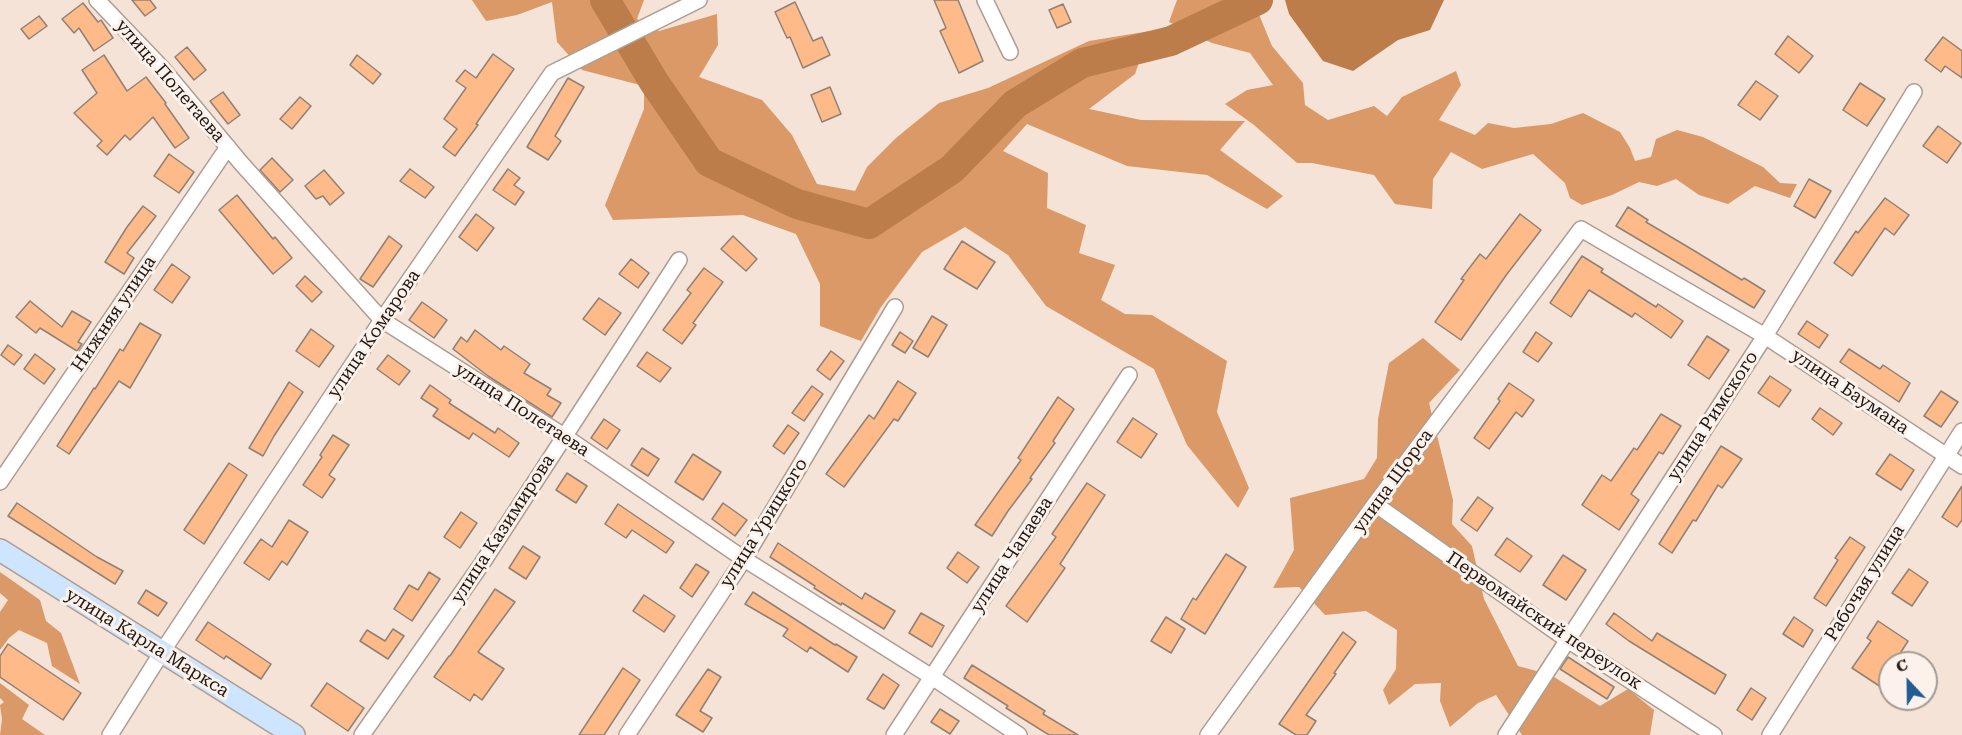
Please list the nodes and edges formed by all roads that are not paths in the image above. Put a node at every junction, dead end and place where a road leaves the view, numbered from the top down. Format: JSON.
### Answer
{"nodes":[{"id":1,"x":97,"y":0,"type":"edge"},
{"id":2,"x":699,"y":0,"type":"edge"},
{"id":3,"x":985,"y":0,"type":"edge"},
{"id":4,"x":1010,"y":52,"type":"dead end"},
{"id":5,"x":1914,"y":92,"type":"dead end"},
{"id":6,"x":228,"y":147,"type":"junction"},
{"id":7,"x":1581,"y":229,"type":"joint"},
{"id":8,"x":679,"y":260,"type":"dead end"},
{"id":9,"x":895,"y":307,"type":"dead end"},
{"id":10,"x":382,"y":320,"type":"junction"},
{"id":11,"x":1765,"y":336,"type":"junction"},
{"id":12,"x":1129,"y":375,"type":"dead end"},
{"id":13,"x":1962,"y":431,"type":"edge"},
{"id":14,"x":564,"y":436,"type":"junction"},
{"id":15,"x":1945,"y":455,"type":"junction"},
{"id":16,"x":1962,"y":466,"type":"edge"},
{"id":17,"x":0,"y":482,"type":"edge"},
{"id":18,"x":1375,"y":504,"type":"junction"},
{"id":19,"x":0,"y":550,"type":"edge"},
{"id":20,"x":744,"y":559,"type":"junction"},
{"id":21,"x":1566,"y":639,"type":"junction"},
{"id":22,"x":162,"y":652,"type":"junction"},
{"id":23,"x":932,"y":676,"type":"junction"},
{"id":24,"x":111,"y":735,"type":"edge"},
{"id":25,"x":294,"y":735,"type":"edge"},
{"id":26,"x":362,"y":735,"type":"edge"},
{"id":27,"x":627,"y":735,"type":"edge"},
{"id":28,"x":894,"y":735,"type":"edge"},
{"id":29,"x":1019,"y":735,"type":"edge"},
{"id":30,"x":1208,"y":735,"type":"edge"},
{"id":31,"x":1506,"y":735,"type":"edge"},
{"id":32,"x":1714,"y":735,"type":"edge"},
{"id":33,"x":1770,"y":735,"type":"edge"}],
"edges":[{"from":1,"to":6,"type":"street","name":"улица Полетаева"},
{"from":2,"to":10,"type":"street","name":"улица Комарова"},
{"from":3,"to":4,"type":"street"},
{"from":5,"to":11,"type":"street","name":"улица Римского"},
{"from":6,"to":10,"type":"street","name":"улица Полетаева"},
{"from":6,"to":17,"type":"street","name":"Нижняя улица"},
{"from":7,"to":11,"type":"street","name":"улица Баумана"},
{"from":7,"to":18,"type":"street","name":"улица Щорса"},
{"from":8,"to":14,"type":"street","name":"улица Казимирова"},
{"from":9,"to":20,"type":"street","name":"улица Урицкого"},
{"from":10,"to":14,"type":"street","name":"улица Полетаева"},
{"from":10,"to":22,"type":"street","name":"улица Комарова"},
{"from":11,"to":15,"type":"street","name":"улица Баумана"},
{"from":11,"to":21,"type":"street","name":"улица Римского"},
{"from":12,"to":23,"type":"street","name":"улица Чапаева"},
{"from":13,"to":15,"type":"street","name":"Рабочая улица"},
{"from":14,"to":20,"type":"street","name":"улица Полетаева"},
{"from":14,"to":26,"type":"street","name":"улица Казимирова"},
{"from":15,"to":16,"type":"street","name":"улица Баумана"},
{"from":15,"to":33,"type":"street","name":"Рабочая улица"},
{"from":18,"to":21,"type":"street","name":"Первомайский переулок"},
{"from":18,"to":30,"type":"street","name":"улица Щорса"},
{"from":19,"to":22,"type":"main road","name":"улица Карла Маркса"},
{"from":20,"to":23,"type":"street","name":"улица Полетаева"},
{"from":20,"to":27,"type":"street","name":"улица Урицкого"},
{"from":21,"to":31,"type":"street","name":"улица Римского"},
{"from":21,"to":32,"type":"street","name":"Первомайский переулок"},
{"from":22,"to":24,"type":"street","name":"улица Комарова"},
{"from":22,"to":25,"type":"main road","name":"улица Карла Маркса"},
{"from":23,"to":28,"type":"street","name":"улица Чапаева"},
{"from":23,"to":29,"type":"street","name":"улица Полетаева"}]}
